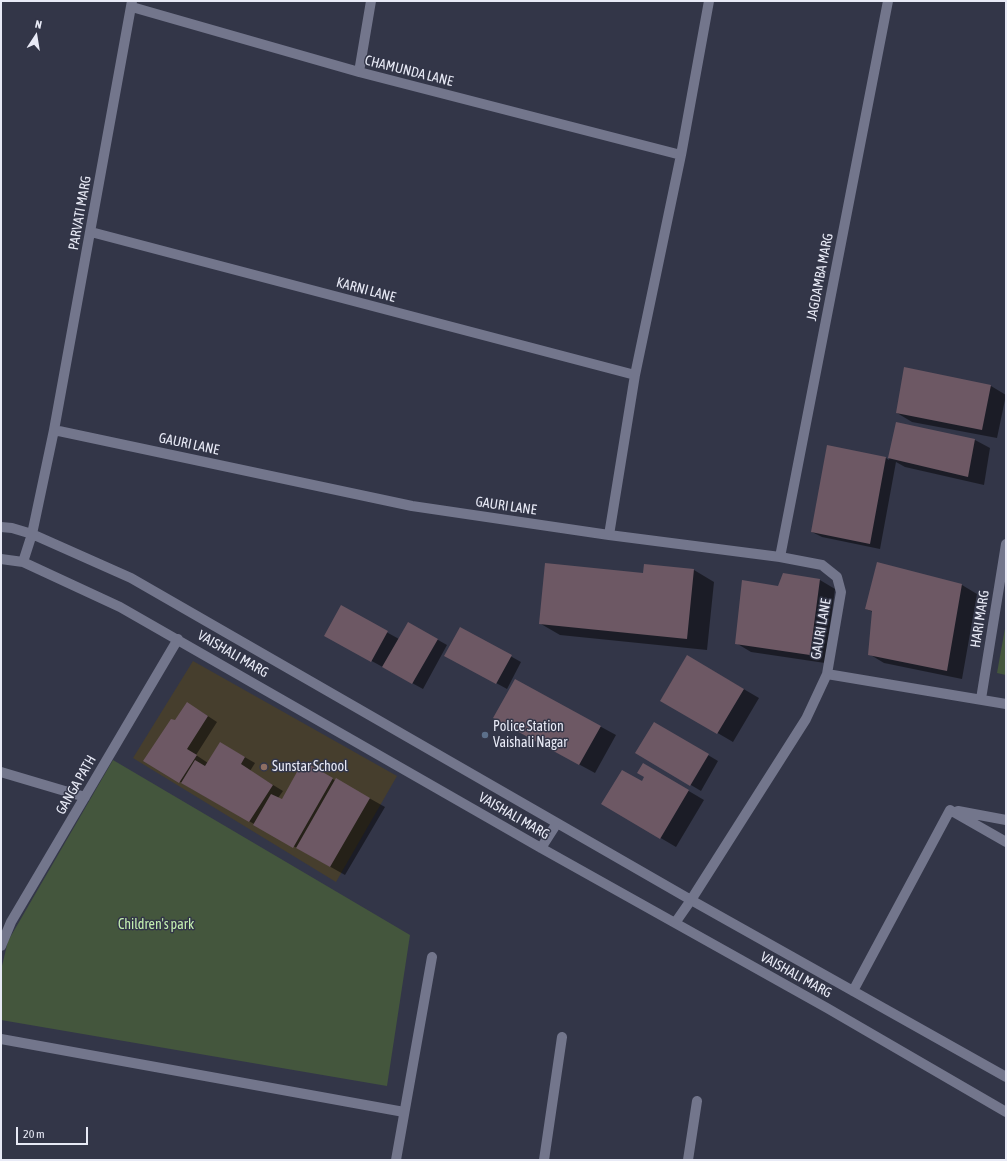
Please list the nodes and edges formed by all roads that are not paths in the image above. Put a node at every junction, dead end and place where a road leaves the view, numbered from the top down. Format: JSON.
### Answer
{"nodes":[{"id":1,"x":370,"y":1,"type":"edge"},
{"id":2,"x":708,"y":1,"type":"edge"},
{"id":3,"x":888,"y":1,"type":"edge"},
{"id":4,"x":132,"y":4,"type":"edge"},
{"id":5,"x":359,"y":72,"type":"junction"},
{"id":6,"x":681,"y":155,"type":"junction"},
{"id":7,"x":91,"y":232,"type":"junction"},
{"id":8,"x":635,"y":375,"type":"junction"},
{"id":9,"x":54,"y":430,"type":"junction"},
{"id":10,"x":1,"y":527,"type":"edge"},
{"id":11,"x":32,"y":534,"type":"junction"},
{"id":12,"x":609,"y":535,"type":"junction"},
{"id":13,"x":1006,"y":544,"type":"edge"},
{"id":14,"x":780,"y":558,"type":"junction"},
{"id":15,"x":1,"y":559,"type":"edge"},
{"id":16,"x":23,"y":562,"type":"junction"},
{"id":17,"x":178,"y":639,"type":"junction"},
{"id":18,"x":827,"y":674,"type":"junction"},
{"id":19,"x":981,"y":699,"type":"junction"},
{"id":20,"x":1006,"y":704,"type":"edge"},
{"id":21,"x":1,"y":772,"type":"edge"},
{"id":22,"x":85,"y":797,"type":"junction"},
{"id":23,"x":950,"y":810,"type":"junction"},
{"id":24,"x":1006,"y":820,"type":"edge"},
{"id":25,"x":557,"y":823,"type":"junction"},
{"id":26,"x":1006,"y":842,"type":"edge"},
{"id":27,"x":541,"y":848,"type":"junction"},
{"id":28,"x":691,"y":900,"type":"junction"},
{"id":29,"x":675,"y":923,"type":"junction"},
{"id":30,"x":1,"y":946,"type":"edge"},
{"id":31,"x":432,"y":957,"type":"dead end"},
{"id":32,"x":853,"y":990,"type":"junction"},
{"id":33,"x":562,"y":1037,"type":"dead end"},
{"id":34,"x":1,"y":1039,"type":"edge"},
{"id":35,"x":1006,"y":1077,"type":"edge"},
{"id":36,"x":697,"y":1101,"type":"dead end"},
{"id":37,"x":404,"y":1112,"type":"junction"},
{"id":38,"x":1006,"y":1112,"type":"edge"},
{"id":39,"x":396,"y":1160,"type":"edge"},
{"id":40,"x":544,"y":1160,"type":"edge"},
{"id":41,"x":688,"y":1160,"type":"edge"}],
"edges":[{"from":1,"to":5,"type":"street"},
{"from":2,"to":6,"type":"street"},
{"from":3,"to":14,"type":"street","name":"JAGDAMBA MARG"},
{"from":4,"to":5,"type":"street","name":"CHAMUNDA LANE"},
{"from":4,"to":7,"type":"street","name":"PARVATI MARG"},
{"from":5,"to":6,"type":"street","name":"CHAMUNDA LANE"},
{"from":6,"to":8,"type":"street"},
{"from":7,"to":8,"type":"street","name":"KARNI LANE"},
{"from":7,"to":9,"type":"street","name":"PARVATI MARG"},
{"from":8,"to":12,"type":"street"},
{"from":9,"to":11,"type":"street"},
{"from":9,"to":12,"type":"street","name":"GAURI LANE"},
{"from":10,"to":11,"type":"street","name":"VAISHALI MARG"},
{"from":11,"to":16,"type":"street"},
{"from":11,"to":25,"type":"street","name":"VAISHALI MARG"},
{"from":12,"to":14,"type":"street","name":"GAURI LANE"},
{"from":13,"to":19,"type":"street","name":"HARI MARG"},
{"from":14,"to":18,"type":"street","name":"GAURI LANE"},
{"from":15,"to":16,"type":"street","name":"VAISHALI MARG"},
{"from":16,"to":17,"type":"street","name":"VAISHALI MARG"},
{"from":17,"to":22,"type":"street","name":"GANGA PATH"},
{"from":17,"to":27,"type":"street","name":"VAISHALI MARG"},
{"from":18,"to":19,"type":"street","name":"GAURI LANE"},
{"from":18,"to":28,"type":"street"},
{"from":19,"to":20,"type":"street","name":"GAURI LANE"},
{"from":21,"to":22,"type":"street"},
{"from":22,"to":30,"type":"street","name":"GANGA PATH"},
{"from":23,"to":24,"type":"street"},
{"from":23,"to":26,"type":"street"},
{"from":23,"to":32,"type":"street"},
{"from":25,"to":27,"type":"street"},
{"from":25,"to":28,"type":"street","name":"VAISHALI MARG"},
{"from":27,"to":29,"type":"street","name":"VAISHALI MARG"},
{"from":28,"to":29,"type":"street"},
{"from":28,"to":32,"type":"street","name":"VAISHALI MARG"},
{"from":29,"to":38,"type":"street","name":"VAISHALI MARG"},
{"from":31,"to":37,"type":"street"},
{"from":32,"to":35,"type":"street","name":"VAISHALI MARG"},
{"from":33,"to":40,"type":"street"},
{"from":34,"to":37,"type":"street"},
{"from":36,"to":41,"type":"street"},
{"from":37,"to":39,"type":"street"}]}
